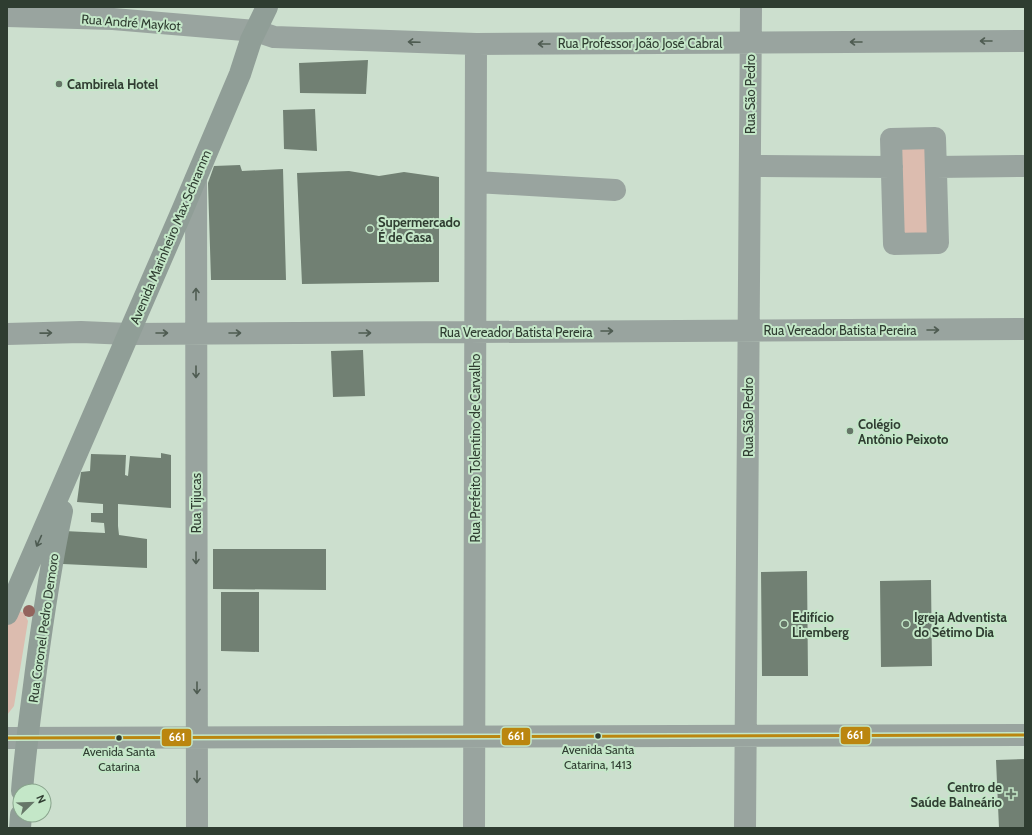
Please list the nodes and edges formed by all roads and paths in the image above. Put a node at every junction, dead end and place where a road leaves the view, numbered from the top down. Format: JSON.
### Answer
{"nodes":[{"id":1,"x":267,"y":7,"type":"edge"},
{"id":2,"x":751,"y":7,"type":"edge"},
{"id":3,"x":7,"y":16,"type":"edge"},
{"id":4,"x":256,"y":30,"type":"junction"},
{"id":5,"x":1025,"y":41,"type":"edge"},
{"id":6,"x":750,"y":42,"type":"junction"},
{"id":7,"x":476,"y":44,"type":"junction"},
{"id":8,"x":750,"y":166,"type":"junction"},
{"id":9,"x":1025,"y":166,"type":"edge"},
{"id":10,"x":892,"y":167,"type":"junction"},
{"id":11,"x":936,"y":167,"type":"junction"},
{"id":12,"x":196,"y":179,"type":"junction"},
{"id":13,"x":476,"y":182,"type":"junction"},
{"id":14,"x":615,"y":190,"type":"dead end"},
{"id":15,"x":1025,"y":329,"type":"edge"},
{"id":16,"x":748,"y":330,"type":"junction"},
{"id":17,"x":475,"y":332,"type":"junction"},
{"id":18,"x":196,"y":333,"type":"junction"},
{"id":19,"x":7,"y":334,"type":"edge"},
{"id":20,"x":129,"y":334,"type":"junction"},
{"id":21,"x":72,"y":467,"type":"junction"},
{"id":22,"x":7,"y":614,"type":"edge"},
{"id":23,"x":746,"y":735,"type":"junction"},
{"id":24,"x":1025,"y":735,"type":"edge"},
{"id":25,"x":474,"y":737,"type":"junction"},
{"id":26,"x":197,"y":738,"type":"junction"},
{"id":27,"x":17,"y":739,"type":"edge"},
{"id":28,"x":21,"y":783,"type":"edge"},
{"id":29,"x":197,"y":828,"type":"edge"},
{"id":30,"x":474,"y":828,"type":"edge"},
{"id":31,"x":745,"y":828,"type":"edge"}],
"edges":[{"from":1,"to":4,"type":"main road","name":"Avenida Marinheiro Max Schramm"},
{"from":2,"to":6,"type":"street","name":"Rua São Pedro"},
{"from":3,"to":4,"type":"street","name":"Rua André Maykot"},
{"from":7,"to":4,"type":"street","name":"Rua Professor João José Cabral","one_way":true},
{"from":4,"to":12,"type":"main road","name":"Avenida Marinheiro Max Schramm"},
{"from":5,"to":6,"type":"street","name":"Rua Professor João José Cabral","one_way":true},
{"from":6,"to":7,"type":"street","name":"Rua Professor João José Cabral","one_way":true},
{"from":6,"to":8,"type":"street","name":"Rua São Pedro"},
{"from":7,"to":13,"type":"street","name":"Rua Prefeito Tolentino de Carvalho"},
{"from":8,"to":10,"type":"street"},
{"from":8,"to":16,"type":"street","name":"Rua São Pedro"},
{"from":9,"to":11,"type":"street"},
{"from":10,"to":11,"type":"street"},
{"from":10,"to":11,"type":"street"},
{"from":18,"to":12,"type":"street","name":"Rua Tijucas","one_way":true},
{"from":12,"to":20,"type":"main road","name":"Avenida Marinheiro Max Schramm"},
{"from":13,"to":14,"type":"street"},
{"from":13,"to":17,"type":"street","name":"Rua Prefeito Tolentino de Carvalho"},
{"from":16,"to":15,"type":"street","name":"Rua Vereador Batista Pereira","one_way":true},
{"from":17,"to":16,"type":"street","name":"Rua Vereador Batista Pereira","one_way":true},
{"from":16,"to":23,"type":"street","name":"Rua São Pedro"},
{"from":18,"to":17,"type":"street","name":"Rua Vereador Batista Pereira","one_way":true},
{"from":17,"to":25,"type":"street","name":"Rua Prefeito Tolentino de Carvalho"},
{"from":20,"to":18,"type":"street","name":"Rua Vereador Batista Pereira","one_way":true},
{"from":18,"to":26,"type":"street","name":"Rua Tijucas","one_way":true},
{"from":19,"to":20,"type":"street","name":"Rua Vereador Batista Pereira","one_way":true},
{"from":20,"to":21,"type":"main road","name":"Avenida Marinheiro Max Schramm"},
{"from":21,"to":22,"type":"main road","one_way":true},
{"from":21,"to":27,"type":"main road","name":"Rua Coronel Pedro Demoro"},
{"from":23,"to":24,"type":"street"},
{"from":23,"to":25,"type":"street"},
{"from":23,"to":31,"type":"street","name":"Rua São Pedro"},
{"from":25,"to":26,"type":"street"},
{"from":25,"to":30,"type":"street","name":"Rua Prefeito Tolentino de Carvalho"},
{"from":26,"to":27,"type":"street"},
{"from":26,"to":29,"type":"street","name":"Rua Tijucas","one_way":true},
{"from":27,"to":28,"type":"main road","name":"Rua Coronel Pedro Demoro"}]}
